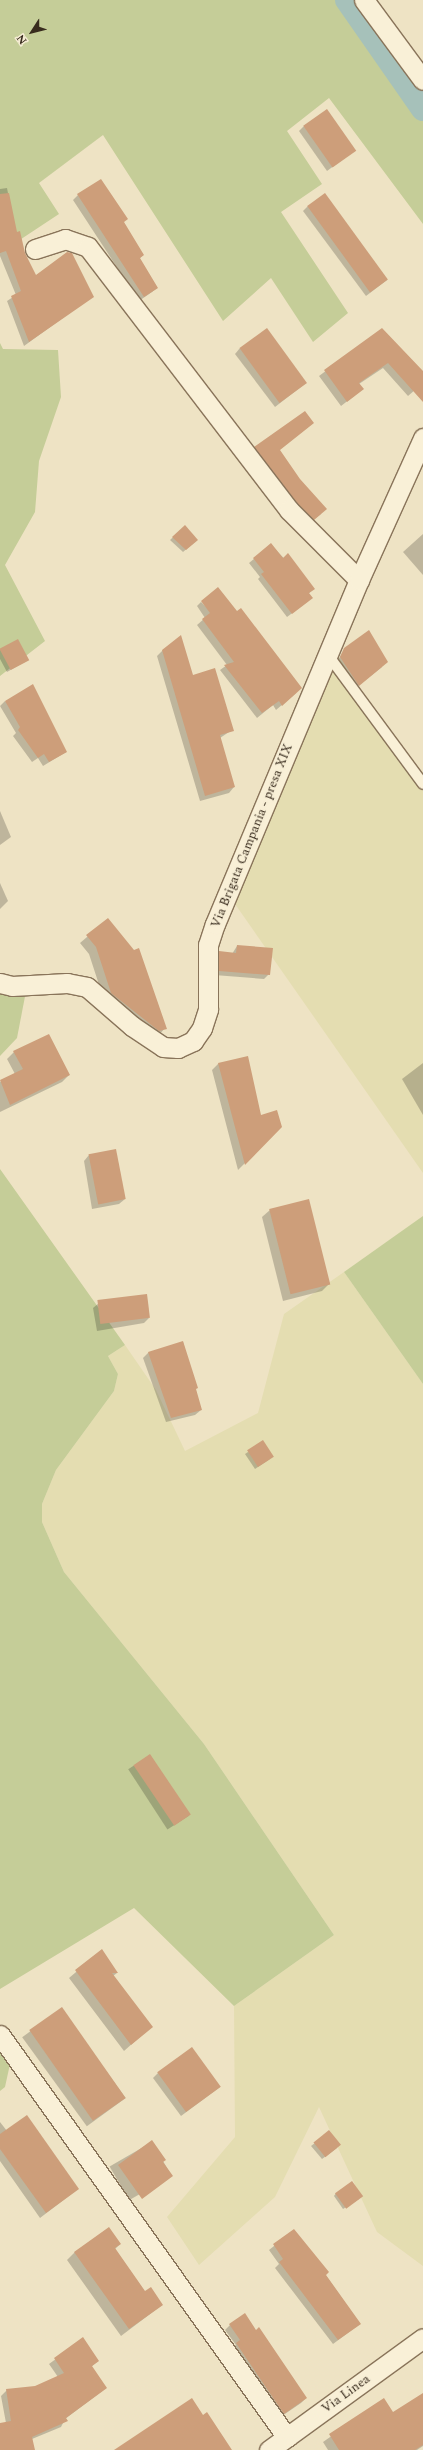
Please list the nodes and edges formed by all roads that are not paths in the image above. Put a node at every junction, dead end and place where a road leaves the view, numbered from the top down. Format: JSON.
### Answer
{"nodes":[{"id":1,"x":364,"y":0,"type":"edge"},
{"id":2,"x":375,"y":0,"type":"edge"},
{"id":3,"x":389,"y":33,"type":"junction"},
{"id":4,"x":423,"y":80,"type":"edge"},
{"id":5,"x":34,"y":249,"type":"dead end"},
{"id":6,"x":423,"y":438,"type":"edge"},
{"id":7,"x":359,"y":580,"type":"junction"},
{"id":8,"x":328,"y":655,"type":"junction"},
{"id":9,"x":423,"y":784,"type":"edge"},
{"id":10,"x":0,"y":982,"type":"edge"},
{"id":11,"x":0,"y":2035,"type":"edge"},
{"id":12,"x":423,"y":2338,"type":"edge"},
{"id":13,"x":287,"y":2437,"type":"junction"},
{"id":14,"x":269,"y":2450,"type":"edge"}],
"edges":[{"from":1,"to":3,"type":"street"},
{"from":2,"to":3,"type":"street"},
{"from":3,"to":4,"type":"street"},
{"from":5,"to":7,"type":"street"},
{"from":6,"to":7,"type":"street","name":"Via Brigata Campania - presa XIX"},
{"from":7,"to":8,"type":"street","name":"Via Brigata Campania - presa XIX"},
{"from":8,"to":9,"type":"lane"},
{"from":8,"to":10,"type":"street","name":"Via Brigata Campania - presa XIX"},
{"from":11,"to":13,"type":"street"},
{"from":12,"to":13,"type":"street","name":"Via Linea"},
{"from":13,"to":14,"type":"street","name":"Via Linea"}]}
